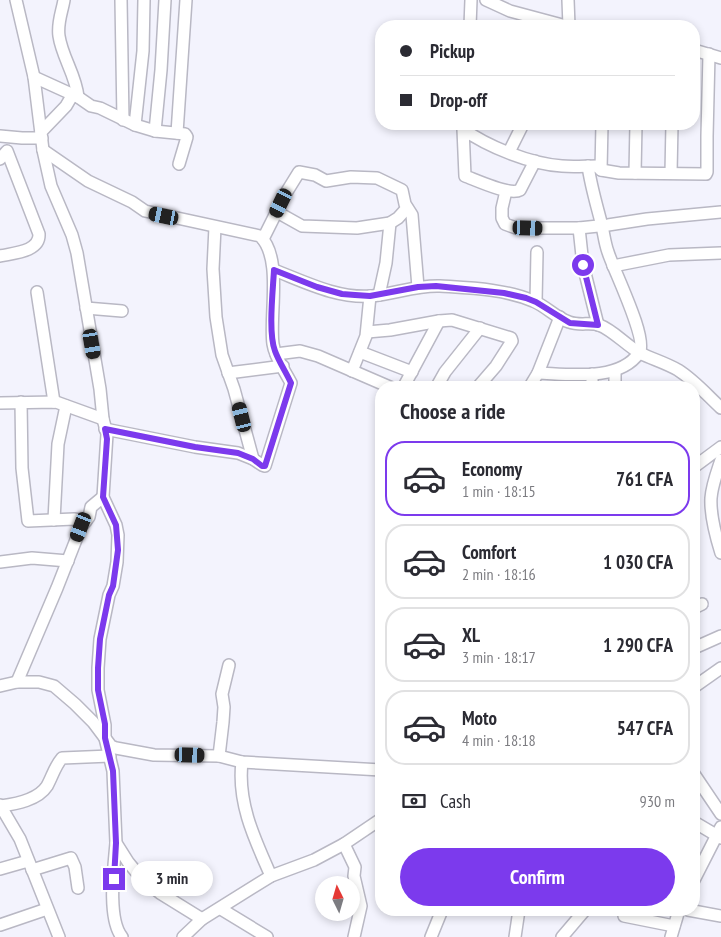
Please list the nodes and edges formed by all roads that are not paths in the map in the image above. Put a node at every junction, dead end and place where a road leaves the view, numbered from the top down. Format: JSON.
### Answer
{"nodes":[{"id":1,"x":16,"y":0,"type":"edge"},
{"id":2,"x":64,"y":0,"type":"edge"},
{"id":3,"x":121,"y":0,"type":"edge"},
{"id":4,"x":144,"y":0,"type":"edge"},
{"id":5,"x":165,"y":0,"type":"edge"},
{"id":6,"x":186,"y":0,"type":"edge"},
{"id":7,"x":471,"y":0,"type":"edge"},
{"id":8,"x":486,"y":0,"type":"edge"},
{"id":9,"x":568,"y":0,"type":"edge"},
{"id":10,"x":470,"y":20,"type":"edge"},
{"id":11,"x":546,"y":20,"type":"edge"},
{"id":12,"x":568,"y":20,"type":"edge"},
{"id":13,"x":700,"y":52,"type":"edge"},
{"id":14,"x":710,"y":54,"type":"junction"},
{"id":15,"x":721,"y":58,"type":"edge"},
{"id":16,"x":34,"y":76,"type":"junction"},
{"id":17,"x":75,"y":95,"type":"junction"},
{"id":18,"x":124,"y":120,"type":"junction"},
{"id":19,"x":135,"y":125,"type":"junction"},
{"id":20,"x":463,"y":130,"type":"edge"},
{"id":21,"x":468,"y":130,"type":"edge"},
{"id":22,"x":520,"y":130,"type":"edge"},
{"id":23,"x":602,"y":130,"type":"edge"},
{"id":24,"x":636,"y":130,"type":"edge"},
{"id":25,"x":672,"y":130,"type":"edge"},
{"id":26,"x":155,"y":131,"type":"junction"},
{"id":27,"x":177,"y":133,"type":"junction"},
{"id":28,"x":41,"y":135,"type":"junction"},
{"id":29,"x":4,"y":136,"type":"edge"},
{"id":30,"x":43,"y":150,"type":"junction"},
{"id":31,"x":509,"y":152,"type":"junction"},
{"id":32,"x":4,"y":155,"type":"edge"},
{"id":33,"x":535,"y":161,"type":"junction"},
{"id":34,"x":179,"y":164,"type":"dead end"},
{"id":35,"x":588,"y":166,"type":"junction"},
{"id":36,"x":601,"y":170,"type":"junction"},
{"id":37,"x":635,"y":173,"type":"junction"},
{"id":38,"x":671,"y":173,"type":"junction"},
{"id":39,"x":506,"y":190,"type":"junction"},
{"id":40,"x":407,"y":208,"type":"junction"},
{"id":41,"x":276,"y":212,"type":"junction"},
{"id":42,"x":721,"y":212,"type":"edge"},
{"id":43,"x":390,"y":223,"type":"junction"},
{"id":44,"x":602,"y":226,"type":"junction"},
{"id":45,"x":215,"y":227,"type":"junction"},
{"id":46,"x":579,"y":228,"type":"junction"},
{"id":47,"x":262,"y":239,"type":"junction"},
{"id":48,"x":537,"y":252,"type":"dead end"},
{"id":49,"x":721,"y":253,"type":"edge"},
{"id":50,"x":0,"y":256,"type":"edge"},
{"id":51,"x":613,"y":266,"type":"junction"},
{"id":52,"x":274,"y":270,"type":"junction"},
{"id":53,"x":418,"y":287,"type":"junction"},
{"id":54,"x":37,"y":292,"type":"dead end"},
{"id":55,"x":374,"y":295,"type":"junction"},
{"id":56,"x":536,"y":302,"type":"junction"},
{"id":57,"x":86,"y":308,"type":"junction"},
{"id":58,"x":122,"y":311,"type":"dead end"},
{"id":59,"x":560,"y":317,"type":"junction"},
{"id":60,"x":439,"y":321,"type":"junction"},
{"id":61,"x":598,"y":325,"type":"junction"},
{"id":62,"x":480,"y":328,"type":"junction"},
{"id":63,"x":367,"y":332,"type":"junction"},
{"id":64,"x":360,"y":352,"type":"junction"},
{"id":65,"x":640,"y":353,"type":"junction"},
{"id":66,"x":276,"y":354,"type":"junction"},
{"id":67,"x":283,"y":366,"type":"junction"},
{"id":68,"x":352,"y":371,"type":"junction"},
{"id":69,"x":615,"y":371,"type":"junction"},
{"id":70,"x":412,"y":372,"type":"junction"},
{"id":71,"x":228,"y":373,"type":"junction"},
{"id":72,"x":538,"y":373,"type":"junction"},
{"id":73,"x":592,"y":374,"type":"junction"},
{"id":74,"x":376,"y":381,"type":"edge"},
{"id":75,"x":408,"y":381,"type":"edge"},
{"id":76,"x":440,"y":381,"type":"edge"},
{"id":77,"x":483,"y":381,"type":"edge"},
{"id":78,"x":533,"y":381,"type":"edge"},
{"id":79,"x":592,"y":381,"type":"edge"},
{"id":80,"x":615,"y":381,"type":"edge"},
{"id":81,"x":683,"y":381,"type":"edge"},
{"id":82,"x":700,"y":393,"type":"edge"},
{"id":83,"x":21,"y":402,"type":"junction"},
{"id":84,"x":54,"y":402,"type":"junction"},
{"id":85,"x":0,"y":403,"type":"edge"},
{"id":86,"x":66,"y":406,"type":"junction"},
{"id":87,"x":721,"y":408,"type":"edge"},
{"id":88,"x":104,"y":424,"type":"junction"},
{"id":89,"x":721,"y":447,"type":"edge"},
{"id":90,"x":253,"y":459,"type":"junction"},
{"id":91,"x":721,"y":460,"type":"edge"},
{"id":92,"x":700,"y":463,"type":"edge"},
{"id":93,"x":103,"y":497,"type":"junction"},
{"id":94,"x":54,"y":520,"type":"junction"},
{"id":95,"x":86,"y":521,"type":"junction"},
{"id":96,"x":721,"y":553,"type":"edge"},
{"id":97,"x":68,"y":561,"type":"junction"},
{"id":98,"x":0,"y":562,"type":"edge"},
{"id":99,"x":721,"y":636,"type":"edge"},
{"id":100,"x":700,"y":645,"type":"edge"},
{"id":101,"x":229,"y":666,"type":"dead end"},
{"id":102,"x":721,"y":668,"type":"edge"},
{"id":103,"x":17,"y":682,"type":"junction"},
{"id":104,"x":700,"y":683,"type":"edge"},
{"id":105,"x":0,"y":687,"type":"edge"},
{"id":106,"x":105,"y":738,"type":"junction"},
{"id":107,"x":110,"y":756,"type":"junction"},
{"id":108,"x":219,"y":756,"type":"junction"},
{"id":109,"x":242,"y":762,"type":"junction"},
{"id":110,"x":375,"y":770,"type":"edge"},
{"id":111,"x":700,"y":783,"type":"edge"},
{"id":112,"x":0,"y":806,"type":"edge"},
{"id":113,"x":721,"y":814,"type":"edge"},
{"id":114,"x":375,"y":823,"type":"edge"},
{"id":115,"x":700,"y":825,"type":"edge"},
{"id":116,"x":719,"y":833,"type":"edge"},
{"id":117,"x":116,"y":843,"type":"junction"},
{"id":118,"x":344,"y":844,"type":"junction"},
{"id":119,"x":30,"y":866,"type":"junction"},
{"id":120,"x":0,"y":869,"type":"edge"},
{"id":121,"x":700,"y":869,"type":"edge"},
{"id":122,"x":271,"y":876,"type":"junction"},
{"id":123,"x":78,"y":888,"type":"dead end"},
{"id":124,"x":47,"y":909,"type":"junction"},
{"id":125,"x":220,"y":909,"type":"junction"},
{"id":126,"x":700,"y":912,"type":"edge"},
{"id":127,"x":440,"y":916,"type":"edge"},
{"id":128,"x":518,"y":916,"type":"edge"},
{"id":129,"x":580,"y":916,"type":"edge"},
{"id":130,"x":624,"y":916,"type":"dead end"},
{"id":131,"x":677,"y":916,"type":"edge"},
{"id":132,"x":721,"y":916,"type":"edge"},
{"id":133,"x":202,"y":919,"type":"junction"},
{"id":134,"x":0,"y":925,"type":"edge"},
{"id":135,"x":672,"y":932,"type":"edge"},
{"id":136,"x":58,"y":937,"type":"edge"},
{"id":137,"x":122,"y":937,"type":"edge"},
{"id":138,"x":183,"y":937,"type":"edge"},
{"id":139,"x":267,"y":937,"type":"edge"},
{"id":140,"x":354,"y":937,"type":"edge"},
{"id":141,"x":431,"y":937,"type":"edge"},
{"id":142,"x":515,"y":937,"type":"edge"},
{"id":143,"x":562,"y":937,"type":"edge"}],
"edges":[{"from":1,"to":16,"type":"street"},
{"from":2,"to":17,"type":"street"},
{"from":3,"to":18,"type":"street"},
{"from":4,"to":19,"type":"street"},
{"from":5,"to":26,"type":"street"},
{"from":6,"to":27,"type":"street"},
{"from":7,"to":10,"type":"street"},
{"from":8,"to":11,"type":"street"},
{"from":9,"to":12,"type":"street"},
{"from":13,"to":14,"type":"street"},
{"from":14,"to":15,"type":"street"},
{"from":14,"to":38,"type":"street"},
{"from":16,"to":17,"type":"street"},
{"from":16,"to":28,"type":"street"},
{"from":17,"to":18,"type":"street"},
{"from":17,"to":28,"type":"street"},
{"from":18,"to":19,"type":"street"},
{"from":19,"to":26,"type":"street"},
{"from":20,"to":39,"type":"street"},
{"from":21,"to":31,"type":"street"},
{"from":22,"to":31,"type":"street"},
{"from":23,"to":36,"type":"street"},
{"from":24,"to":37,"type":"street"},
{"from":25,"to":38,"type":"street"},
{"from":26,"to":27,"type":"street"},
{"from":27,"to":34,"type":"street"},
{"from":28,"to":29,"type":"street"},
{"from":28,"to":30,"type":"street"},
{"from":29,"to":32,"type":"street"},
{"from":30,"to":45,"type":"street"},
{"from":30,"to":57,"type":"street"},
{"from":31,"to":33,"type":"street"},
{"from":32,"to":50,"type":"street"},
{"from":33,"to":35,"type":"street"},
{"from":33,"to":39,"type":"street"},
{"from":35,"to":36,"type":"street"},
{"from":35,"to":44,"type":"street"},
{"from":36,"to":37,"type":"street"},
{"from":37,"to":38,"type":"street"},
{"from":39,"to":46,"type":"street"},
{"from":40,"to":41,"type":"street"},
{"from":40,"to":43,"type":"street"},
{"from":40,"to":53,"type":"street"},
{"from":41,"to":43,"type":"street"},
{"from":41,"to":47,"type":"street"},
{"from":42,"to":44,"type":"street"},
{"from":43,"to":55,"type":"street"},
{"from":44,"to":46,"type":"street"},
{"from":44,"to":51,"type":"street"},
{"from":45,"to":47,"type":"street"},
{"from":45,"to":71,"type":"street"},
{"from":46,"to":61,"type":"street"},
{"from":47,"to":52,"type":"street"},
{"from":48,"to":56,"type":"street"},
{"from":49,"to":51,"type":"street"},
{"from":51,"to":65,"type":"street"},
{"from":52,"to":55,"type":"street"},
{"from":52,"to":66,"type":"street"},
{"from":53,"to":55,"type":"street"},
{"from":53,"to":56,"type":"street"},
{"from":54,"to":84,"type":"street"},
{"from":55,"to":63,"type":"street"},
{"from":56,"to":59,"type":"street"},
{"from":57,"to":58,"type":"street"},
{"from":57,"to":88,"type":"street"},
{"from":59,"to":61,"type":"street"},
{"from":59,"to":72,"type":"street"},
{"from":60,"to":62,"type":"street"},
{"from":60,"to":63,"type":"street"},
{"from":60,"to":70,"type":"street"},
{"from":61,"to":65,"type":"street"},
{"from":62,"to":76,"type":"street"},
{"from":62,"to":77,"type":"street"},
{"from":63,"to":64,"type":"street"},
{"from":64,"to":68,"type":"street"},
{"from":64,"to":70,"type":"street"},
{"from":65,"to":69,"type":"street"},
{"from":65,"to":81,"type":"street"},
{"from":66,"to":67,"type":"street"},
{"from":66,"to":68,"type":"street"},
{"from":67,"to":71,"type":"street"},
{"from":67,"to":90,"type":"street"},
{"from":68,"to":74,"type":"street"},
{"from":69,"to":73,"type":"street"},
{"from":69,"to":80,"type":"street"},
{"from":70,"to":75,"type":"street"},
{"from":71,"to":90,"type":"street"},
{"from":72,"to":73,"type":"street"},
{"from":72,"to":78,"type":"street"},
{"from":73,"to":79,"type":"street"},
{"from":82,"to":87,"type":"street"},
{"from":83,"to":84,"type":"street"},
{"from":83,"to":85,"type":"street"},
{"from":83,"to":94,"type":"street"},
{"from":84,"to":86,"type":"street"},
{"from":86,"to":88,"type":"street"},
{"from":86,"to":94,"type":"street"},
{"from":88,"to":90,"type":"street"},
{"from":88,"to":93,"type":"street"},
{"from":89,"to":92,"type":"street"},
{"from":91,"to":96,"type":"street"},
{"from":93,"to":95,"type":"street"},
{"from":93,"to":106,"type":"street"},
{"from":94,"to":95,"type":"street"},
{"from":95,"to":97,"type":"street"},
{"from":97,"to":98,"type":"street"},
{"from":97,"to":103,"type":"street"},
{"from":99,"to":100,"type":"street"},
{"from":101,"to":108,"type":"street"},
{"from":102,"to":104,"type":"street"},
{"from":103,"to":105,"type":"street"},
{"from":103,"to":106,"type":"street"},
{"from":106,"to":107,"type":"street"},
{"from":106,"to":108,"type":"street"},
{"from":107,"to":112,"type":"street"},
{"from":107,"to":117,"type":"street"},
{"from":108,"to":109,"type":"street"},
{"from":109,"to":110,"type":"street"},
{"from":109,"to":122,"type":"street"},
{"from":111,"to":113,"type":"street"},
{"from":112,"to":119,"type":"street"},
{"from":114,"to":118,"type":"street"},
{"from":115,"to":116,"type":"street"},
{"from":116,"to":121,"type":"street"},
{"from":117,"to":133,"type":"street"},
{"from":117,"to":137,"type":"street"},
{"from":118,"to":122,"type":"street"},
{"from":118,"to":140,"type":"street"},
{"from":119,"to":120,"type":"street"},
{"from":119,"to":123,"type":"street"},
{"from":119,"to":124,"type":"street"},
{"from":122,"to":125,"type":"street"},
{"from":124,"to":134,"type":"street"},
{"from":124,"to":136,"type":"street"},
{"from":125,"to":133,"type":"street"},
{"from":125,"to":139,"type":"street"},
{"from":126,"to":132,"type":"street"},
{"from":127,"to":141,"type":"street"},
{"from":128,"to":142,"type":"street"},
{"from":129,"to":143,"type":"street"},
{"from":130,"to":135,"type":"street"},
{"from":131,"to":135,"type":"street"},
{"from":133,"to":138,"type":"street"}]}
